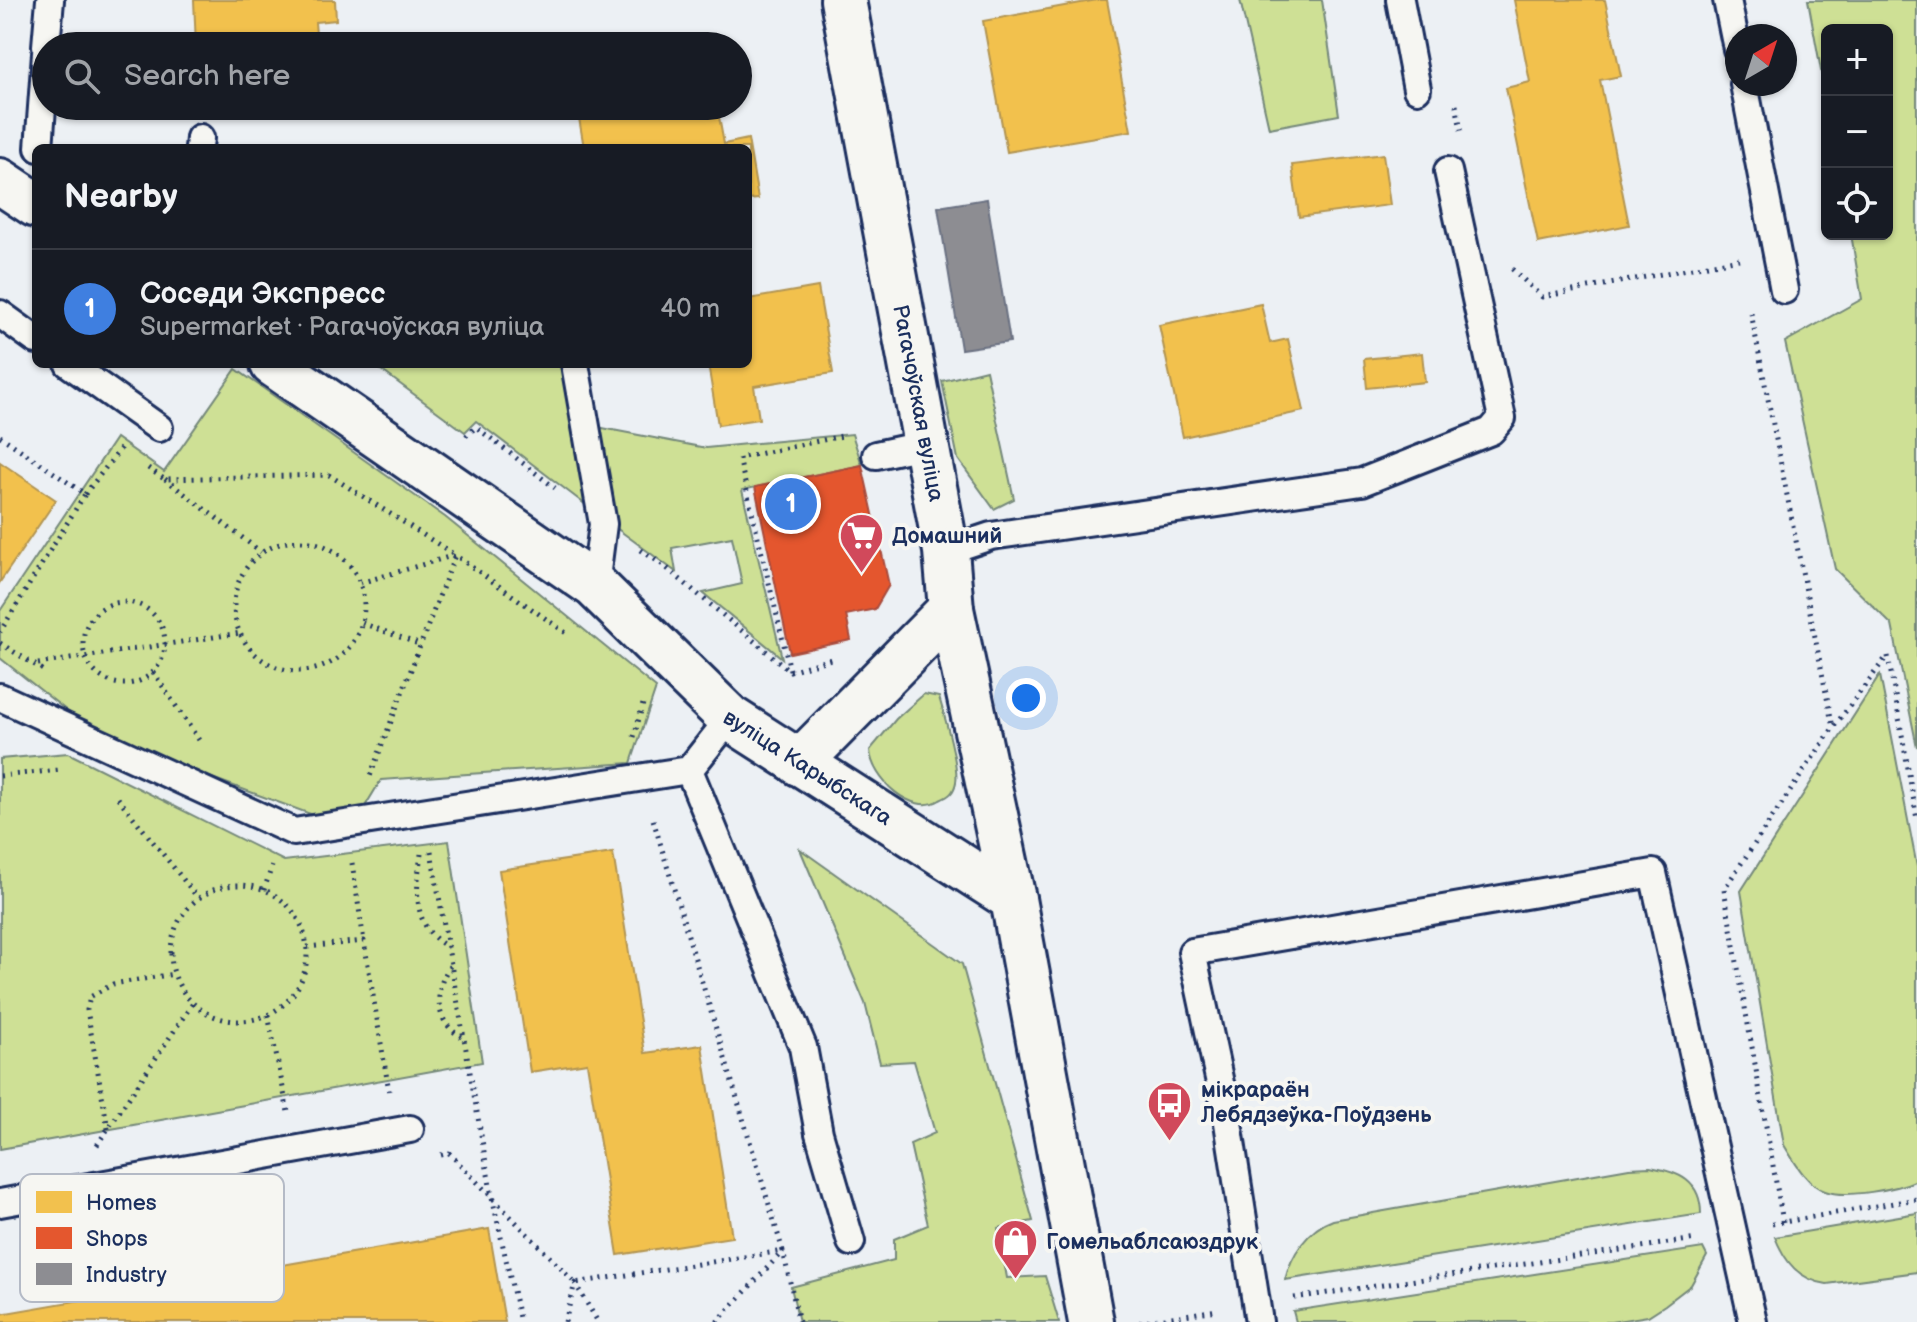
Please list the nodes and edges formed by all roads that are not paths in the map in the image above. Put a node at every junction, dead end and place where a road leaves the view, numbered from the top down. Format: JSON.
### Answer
{"nodes":[{"id":1,"x":50,"y":0,"type":"edge"},
{"id":2,"x":843,"y":0,"type":"edge"},
{"id":3,"x":1400,"y":0,"type":"edge"},
{"id":4,"x":1727,"y":0,"type":"edge"},
{"id":5,"x":1732,"y":24,"type":"edge"},
{"id":6,"x":47,"y":32,"type":"edge"},
{"id":7,"x":1417,"y":89,"type":"dead end"},
{"id":8,"x":1746,"y":96,"type":"edge"},
{"id":9,"x":41,"y":120,"type":"edge"},
{"id":10,"x":39,"y":144,"type":"edge"},
{"id":11,"x":1448,"y":171,"type":"dead end"},
{"id":12,"x":0,"y":181,"type":"edge"},
{"id":13,"x":32,"y":202,"type":"edge"},
{"id":14,"x":1784,"y":290,"type":"dead end"},
{"id":15,"x":0,"y":314,"type":"edge"},
{"id":16,"x":32,"y":337,"type":"edge"},
{"id":17,"x":75,"y":368,"type":"edge"},
{"id":18,"x":279,"y":368,"type":"edge"},
{"id":19,"x":576,"y":368,"type":"edge"},
{"id":20,"x":159,"y":428,"type":"dead end"},
{"id":21,"x":927,"y":444,"type":"junction"},
{"id":22,"x":880,"y":454,"type":"road end"},
{"id":23,"x":946,"y":551,"type":"junction"},
{"id":24,"x":595,"y":586,"type":"junction"},
{"id":25,"x":951,"y":609,"type":"junction"},
{"id":26,"x":0,"y":697,"type":"edge"},
{"id":27,"x":730,"y":718,"type":"junction"},
{"id":28,"x":799,"y":763,"type":"junction"},
{"id":29,"x":689,"y":770,"type":"junction"},
{"id":30,"x":1013,"y":899,"type":"junction"},
{"id":31,"x":403,"y":1130,"type":"road end"},
{"id":32,"x":163,"y":1174,"type":"edge"},
{"id":33,"x":20,"y":1200,"type":"edge"},
{"id":34,"x":0,"y":1203,"type":"edge"},
{"id":35,"x":851,"y":1242,"type":"dead end"},
{"id":36,"x":1256,"y":1313,"type":"edge"},
{"id":37,"x":1091,"y":1322,"type":"edge"},
{"id":38,"x":1753,"y":1322,"type":"edge"}],
"edges":[{"from":1,"to":6,"type":"lane"},
{"from":2,"to":21,"type":"street","name":"Рагачоўская вуліца"},
{"from":3,"to":7,"type":"lane"},
{"from":4,"to":5,"type":"lane"},
{"from":8,"to":14,"type":"lane"},
{"from":9,"to":10,"type":"lane"},
{"from":11,"to":23,"type":"lane"},
{"from":12,"to":13,"type":"street"},
{"from":15,"to":16,"type":"lane"},
{"from":17,"to":20,"type":"lane"},
{"from":18,"to":24,"type":"street","name":"вуліца Карыбскага"},
{"from":19,"to":24,"type":"lane"},
{"from":21,"to":22,"type":"lane"},
{"from":21,"to":23,"type":"street","name":"Рагачоўская вуліца"},
{"from":23,"to":25,"type":"street","name":"Рагачоўская вуліца"},
{"from":24,"to":27,"type":"street","name":"вуліца Карыбскага"},
{"from":25,"to":28,"type":"street"},
{"from":25,"to":30,"type":"street","name":"Рагачоўская вуліца"},
{"from":26,"to":29,"type":"lane"},
{"from":27,"to":28,"type":"street","name":"вуліца Карыбскага"},
{"from":27,"to":29,"type":"lane"},
{"from":28,"to":30,"type":"street","name":"вуліца Карыбскага"},
{"from":29,"to":35,"type":"lane"},
{"from":30,"to":37,"type":"street"},
{"from":31,"to":32,"type":"lane"},
{"from":33,"to":34,"type":"lane"},
{"from":36,"to":38,"type":"lane"}]}
